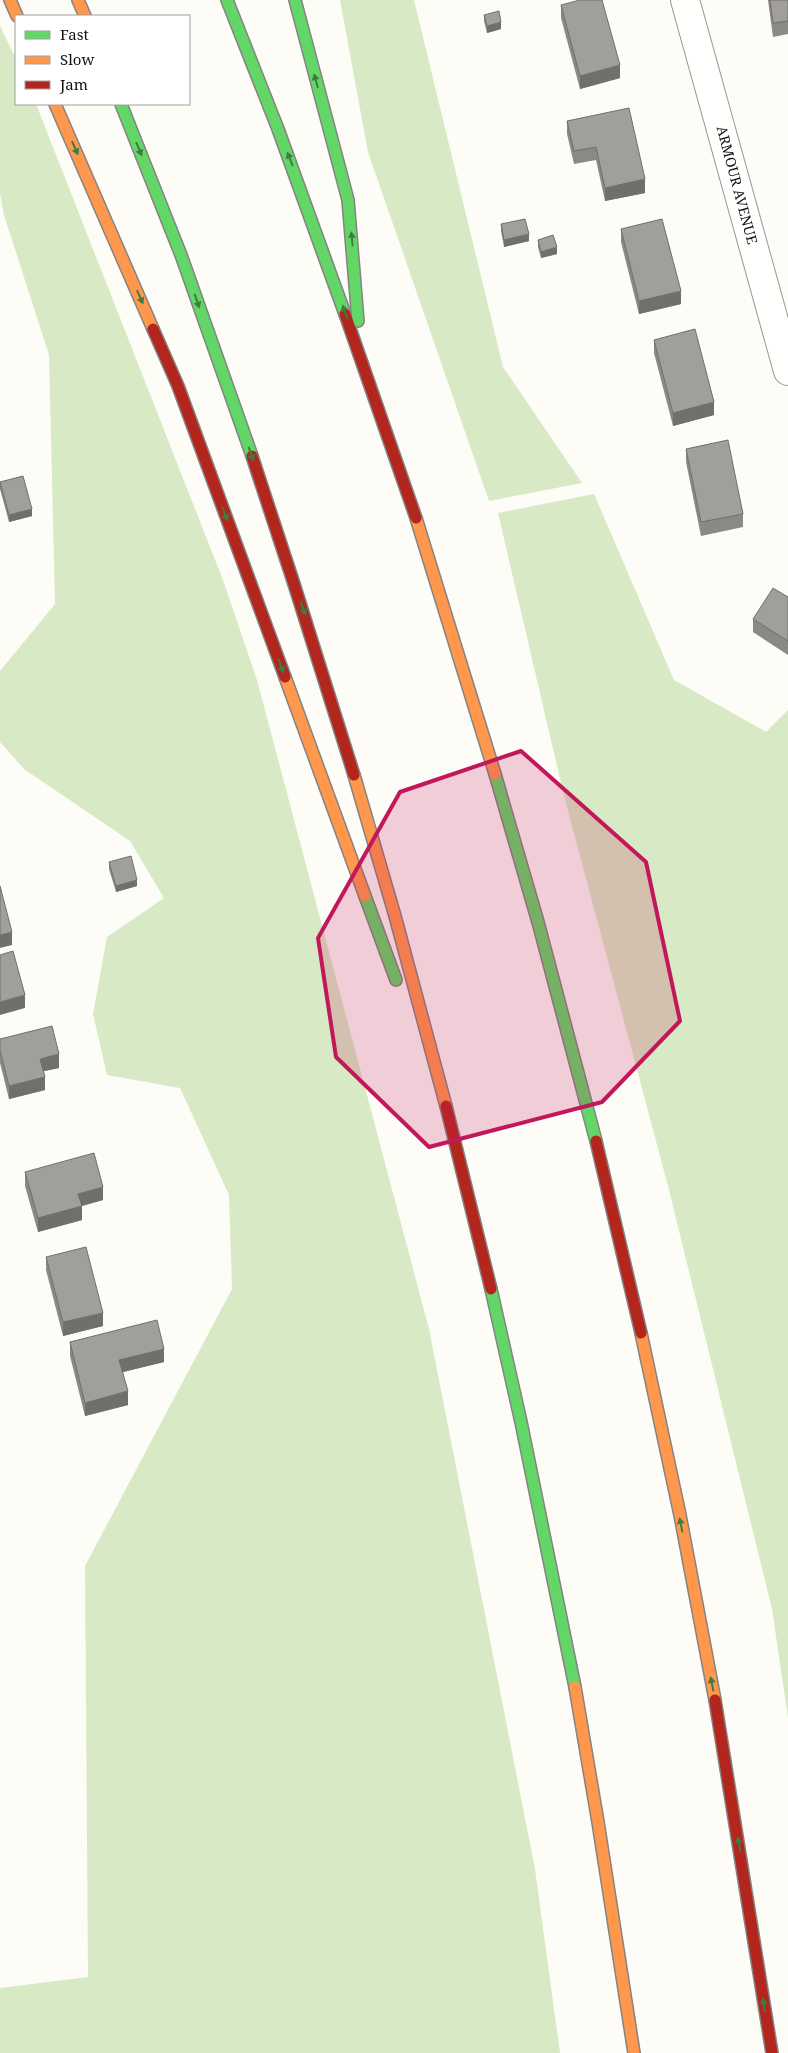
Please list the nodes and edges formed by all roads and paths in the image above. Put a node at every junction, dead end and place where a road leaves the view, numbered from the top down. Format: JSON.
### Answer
{"nodes":[{"id":1,"x":10,"y":0,"type":"edge"},
{"id":2,"x":78,"y":0,"type":"edge"},
{"id":3,"x":227,"y":0,"type":"edge"},
{"id":4,"x":295,"y":0,"type":"edge"},
{"id":5,"x":685,"y":0,"type":"edge"},
{"id":6,"x":17,"y":15,"type":"edge"},
{"id":7,"x":85,"y":15,"type":"edge"},
{"id":8,"x":55,"y":105,"type":"edge"},
{"id":9,"x":121,"y":105,"type":"edge"},
{"id":10,"x":361,"y":358,"type":"junction"},
{"id":11,"x":788,"y":371,"type":"edge"},
{"id":12,"x":399,"y":987,"type":"dead end"},
{"id":13,"x":409,"y":1015,"type":"dead end"},
{"id":14,"x":457,"y":1146,"type":"junction"},
{"id":15,"x":634,"y":2053,"type":"edge"},
{"id":16,"x":772,"y":2053,"type":"edge"}],
"edges":[{"from":1,"to":6,"type":"highway"},
{"from":2,"to":7,"type":"highway"},
{"from":10,"to":3,"type":"highway","one_way":true},
{"from":10,"to":4,"type":"highway","one_way":true},
{"from":5,"to":11,"type":"street","name":"ARMOUR AVENUE"},
{"from":8,"to":12,"type":"highway","one_way":true},
{"from":9,"to":14,"type":"highway","one_way":true},
{"from":16,"to":10,"type":"highway","one_way":true},
{"from":13,"to":14,"type":"highway"},
{"from":14,"to":15,"type":"highway"}]}
